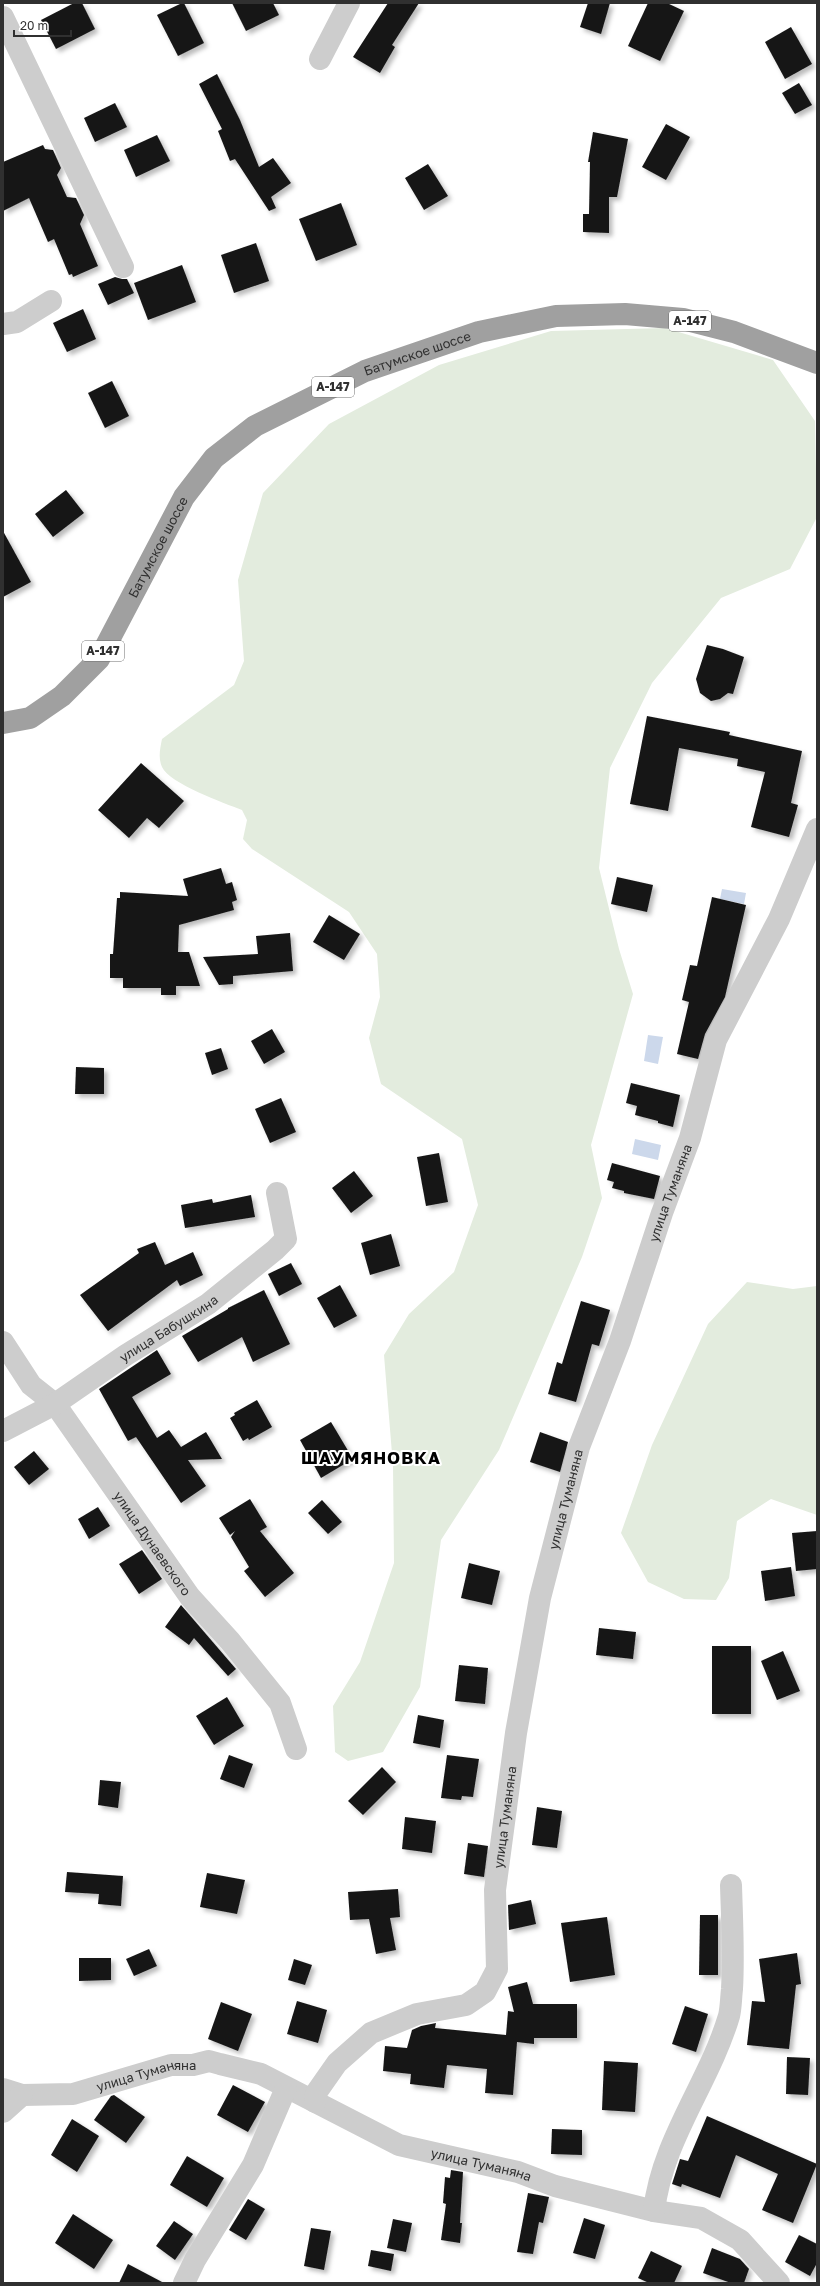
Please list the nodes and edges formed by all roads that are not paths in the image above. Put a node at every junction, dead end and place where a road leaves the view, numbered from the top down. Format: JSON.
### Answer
{"nodes":[{"id":1,"x":349,"y":3,"type":"edge"},
{"id":2,"x":3,"y":17,"type":"edge"},
{"id":3,"x":320,"y":59,"type":"dead end"},
{"id":4,"x":123,"y":267,"type":"dead end"},
{"id":5,"x":51,"y":301,"type":"dead end"},
{"id":6,"x":3,"y":324,"type":"edge"},
{"id":7,"x":817,"y":363,"type":"edge"},
{"id":8,"x":3,"y":723,"type":"edge"},
{"id":9,"x":817,"y":830,"type":"edge"},
{"id":10,"x":277,"y":1193,"type":"dead end"},
{"id":11,"x":3,"y":1342,"type":"edge"},
{"id":12,"x":55,"y":1404,"type":"junction"},
{"id":13,"x":3,"y":1431,"type":"edge"},
{"id":14,"x":296,"y":1749,"type":"dead end"},
{"id":15,"x":731,"y":1885,"type":"dead end"},
{"id":16,"x":286,"y":2088,"type":"junction"},
{"id":17,"x":12,"y":2092,"type":"edge"},
{"id":18,"x":314,"y":2102,"type":"junction"},
{"id":19,"x":3,"y":2112,"type":"edge"},
{"id":20,"x":654,"y":2211,"type":"junction"},
{"id":21,"x":184,"y":2283,"type":"edge"},
{"id":22,"x":779,"y":2283,"type":"edge"}],
"edges":[{"from":1,"to":3,"type":"street"},
{"from":2,"to":4,"type":"street"},
{"from":5,"to":6,"type":"street"},
{"from":7,"to":8,"type":"highway","name":"Батумское шоссе","number":"А-147"},
{"from":9,"to":18,"type":"street","name":"улица Туманяна"},
{"from":10,"to":12,"type":"street","name":"улица Бабушкина"},
{"from":11,"to":12,"type":"street","name":"улица Дунаевского"},
{"from":12,"to":13,"type":"street","name":"улица Бабушкина"},
{"from":12,"to":14,"type":"street","name":"улица Дунаевского"},
{"from":15,"to":20,"type":"street"},
{"from":16,"to":17,"type":"street","name":"улица Туманяна"},
{"from":16,"to":18,"type":"street","name":"улица Туманяна"},
{"from":16,"to":21,"type":"street"},
{"from":17,"to":19,"type":"street"},
{"from":18,"to":20,"type":"street","name":"улица Туманяна"},
{"from":20,"to":22,"type":"street","name":"улица Туманяна"}]}
